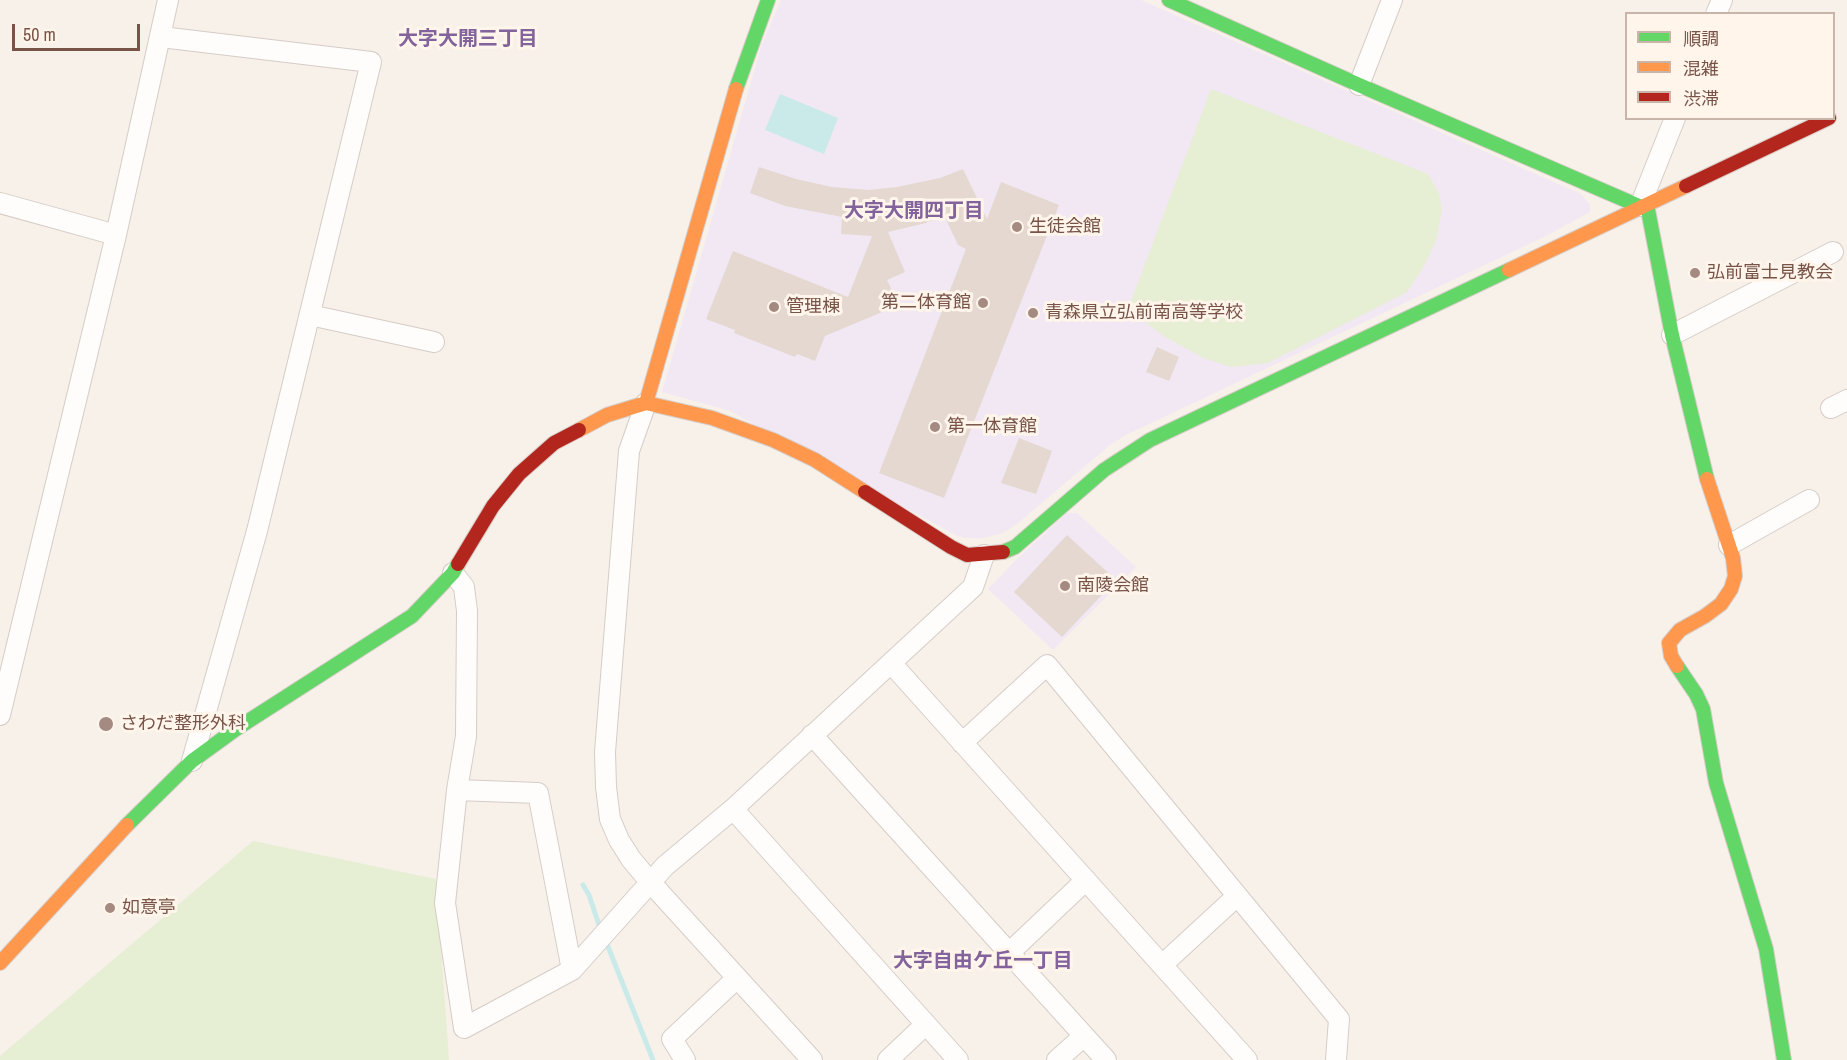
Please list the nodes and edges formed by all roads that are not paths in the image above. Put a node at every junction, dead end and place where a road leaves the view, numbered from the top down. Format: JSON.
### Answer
{"nodes":[{"id":1,"x":168,"y":0,"type":"edge"},
{"id":2,"x":768,"y":0,"type":"edge"},
{"id":3,"x":1169,"y":0,"type":"edge"},
{"id":4,"x":1392,"y":0,"type":"edge"},
{"id":5,"x":161,"y":37,"type":"junction"},
{"id":6,"x":1359,"y":85,"type":"junction"},
{"id":7,"x":1674,"y":120,"type":"edge"},
{"id":8,"x":1824,"y":120,"type":"edge"},
{"id":9,"x":0,"y":203,"type":"edge"},
{"id":10,"x":1640,"y":206,"type":"junction"},
{"id":11,"x":116,"y":235,"type":"junction"},
{"id":12,"x":1833,"y":252,"type":"dead end"},
{"id":13,"x":310,"y":315,"type":"junction"},
{"id":14,"x":1672,"y":335,"type":"junction"},
{"id":15,"x":434,"y":342,"type":"dead end"},
{"id":16,"x":646,"y":403,"type":"junction"},
{"id":17,"x":1809,"y":501,"type":"dead end"},
{"id":18,"x":1729,"y":545,"type":"junction"},
{"id":19,"x":984,"y":555,"type":"junction"},
{"id":20,"x":453,"y":573,"type":"junction"},
{"id":21,"x":891,"y":663,"type":"junction"},
{"id":22,"x":0,"y":715,"type":"edge"},
{"id":23,"x":812,"y":735,"type":"junction"},
{"id":24,"x":962,"y":743,"type":"junction"},
{"id":25,"x":192,"y":761,"type":"junction"},
{"id":26,"x":457,"y":790,"type":"junction"},
{"id":27,"x":733,"y":809,"type":"junction"},
{"id":28,"x":1086,"y":880,"type":"junction"},
{"id":29,"x":651,"y":883,"type":"junction"},
{"id":30,"x":1237,"y":896,"type":"junction"},
{"id":31,"x":1009,"y":953,"type":"junction"},
{"id":32,"x":0,"y":963,"type":"edge"},
{"id":33,"x":1162,"y":965,"type":"junction"},
{"id":34,"x":572,"y":970,"type":"junction"},
{"id":35,"x":737,"y":978,"type":"junction"},
{"id":36,"x":926,"y":1024,"type":"junction"},
{"id":37,"x":1084,"y":1036,"type":"junction"},
{"id":38,"x":685,"y":1060,"type":"edge"},
{"id":39,"x":812,"y":1060,"type":"edge"},
{"id":40,"x":888,"y":1060,"type":"edge"},
{"id":41,"x":958,"y":1060,"type":"edge"},
{"id":42,"x":1057,"y":1060,"type":"edge"},
{"id":43,"x":1106,"y":1060,"type":"edge"},
{"id":44,"x":1247,"y":1060,"type":"edge"},
{"id":45,"x":1336,"y":1060,"type":"edge"},
{"id":46,"x":1784,"y":1060,"type":"edge"}],
"edges":[{"from":1,"to":5,"type":"street"},
{"from":2,"to":16,"type":"street"},
{"from":3,"to":6,"type":"street"},
{"from":4,"to":6,"type":"street"},
{"from":5,"to":11,"type":"street"},
{"from":5,"to":13,"type":"street"},
{"from":6,"to":10,"type":"street"},
{"from":7,"to":10,"type":"street"},
{"from":8,"to":10,"type":"street"},
{"from":9,"to":11,"type":"street"},
{"from":10,"to":14,"type":"street"},
{"from":10,"to":19,"type":"street"},
{"from":11,"to":22,"type":"street"},
{"from":12,"to":14,"type":"street"},
{"from":13,"to":15,"type":"street"},
{"from":13,"to":25,"type":"street"},
{"from":14,"to":18,"type":"street"},
{"from":16,"to":19,"type":"street"},
{"from":16,"to":20,"type":"street"},
{"from":16,"to":29,"type":"street"},
{"from":17,"to":18,"type":"street"},
{"from":18,"to":46,"type":"street"},
{"from":19,"to":21,"type":"street"},
{"from":20,"to":25,"type":"street"},
{"from":20,"to":26,"type":"street"},
{"from":21,"to":23,"type":"street"},
{"from":21,"to":24,"type":"street"},
{"from":23,"to":27,"type":"street"},
{"from":23,"to":31,"type":"street"},
{"from":24,"to":28,"type":"street"},
{"from":24,"to":30,"type":"street"},
{"from":25,"to":32,"type":"street"},
{"from":26,"to":34,"type":"street"},
{"from":26,"to":34,"type":"street"},
{"from":27,"to":29,"type":"street"},
{"from":27,"to":36,"type":"street"},
{"from":28,"to":31,"type":"street"},
{"from":28,"to":33,"type":"street"},
{"from":29,"to":34,"type":"street"},
{"from":29,"to":35,"type":"street"},
{"from":30,"to":33,"type":"street"},
{"from":30,"to":45,"type":"street"},
{"from":31,"to":37,"type":"street"},
{"from":33,"to":44,"type":"street"},
{"from":35,"to":38,"type":"street"},
{"from":35,"to":39,"type":"street"},
{"from":36,"to":40,"type":"street"},
{"from":36,"to":41,"type":"street"},
{"from":37,"to":42,"type":"street"},
{"from":37,"to":43,"type":"street"}]}
